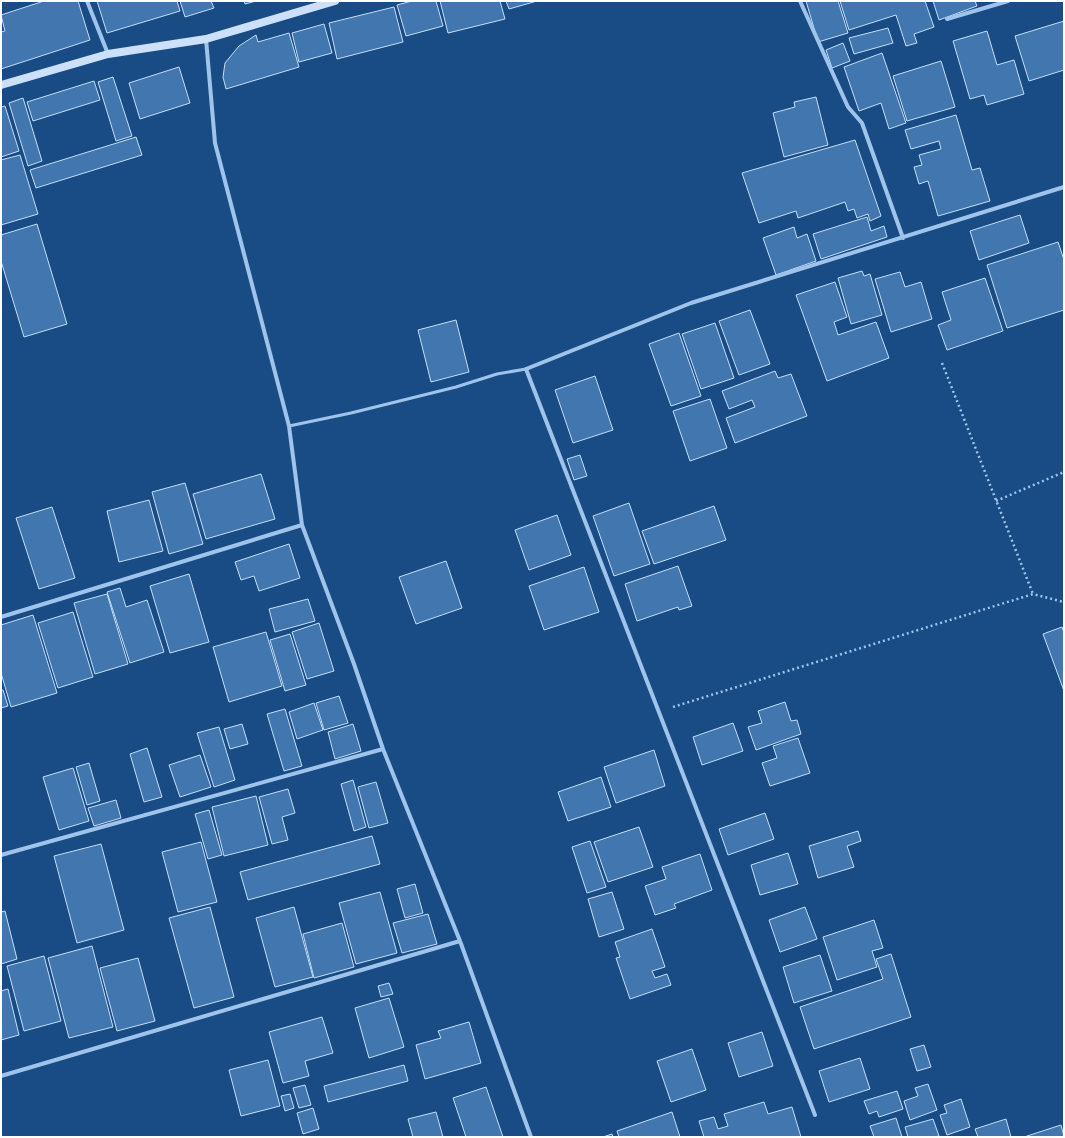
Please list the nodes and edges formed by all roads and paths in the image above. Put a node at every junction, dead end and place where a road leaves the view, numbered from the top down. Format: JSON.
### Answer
{"nodes":[{"id":1,"x":87,"y":1,"type":"edge"},
{"id":2,"x":335,"y":1,"type":"edge"},
{"id":3,"x":800,"y":1,"type":"edge"},
{"id":4,"x":1008,"y":1,"type":"edge"},
{"id":5,"x":947,"y":18,"type":"dead end"},
{"id":6,"x":206,"y":39,"type":"junction"},
{"id":7,"x":108,"y":54,"type":"junction"},
{"id":8,"x":1,"y":85,"type":"edge"},
{"id":9,"x":1064,"y":187,"type":"edge"},
{"id":10,"x":903,"y":238,"type":"junction"},
{"id":11,"x":942,"y":363,"type":"dead end"},
{"id":12,"x":526,"y":369,"type":"junction"},
{"id":13,"x":289,"y":426,"type":"junction"},
{"id":14,"x":1064,"y":472,"type":"edge"},
{"id":15,"x":996,"y":501,"type":"junction"},
{"id":16,"x":302,"y":525,"type":"junction"},
{"id":17,"x":1033,"y":594,"type":"junction"},
{"id":18,"x":1064,"y":602,"type":"edge"},
{"id":19,"x":1,"y":617,"type":"edge"},
{"id":20,"x":658,"y":711,"type":"junction"},
{"id":21,"x":383,"y":749,"type":"junction"},
{"id":22,"x":1,"y":855,"type":"edge"},
{"id":23,"x":460,"y":941,"type":"junction"},
{"id":24,"x":1,"y":1076,"type":"edge"},
{"id":25,"x":815,"y":1115,"type":"dead end"},
{"id":26,"x":531,"y":1137,"type":"edge"}],
"edges":[{"from":1,"to":7,"type":"street"},
{"from":2,"to":6,"type":"street"},
{"from":3,"to":10,"type":"street"},
{"from":4,"to":5,"type":"street"},
{"from":6,"to":7,"type":"street"},
{"from":6,"to":13,"type":"street"},
{"from":7,"to":8,"type":"street"},
{"from":9,"to":10,"type":"street"},
{"from":10,"to":12,"type":"street"},
{"from":11,"to":15,"type":"path"},
{"from":12,"to":13,"type":"lane"},
{"from":12,"to":20,"type":"street"},
{"from":13,"to":16,"type":"street"},
{"from":14,"to":15,"type":"path"},
{"from":15,"to":17,"type":"path"},
{"from":16,"to":19,"type":"street"},
{"from":16,"to":21,"type":"street"},
{"from":17,"to":18,"type":"path"},
{"from":17,"to":20,"type":"path"},
{"from":20,"to":25,"type":"street"},
{"from":21,"to":22,"type":"street"},
{"from":21,"to":23,"type":"street"},
{"from":23,"to":24,"type":"street"},
{"from":23,"to":26,"type":"street"}]}
